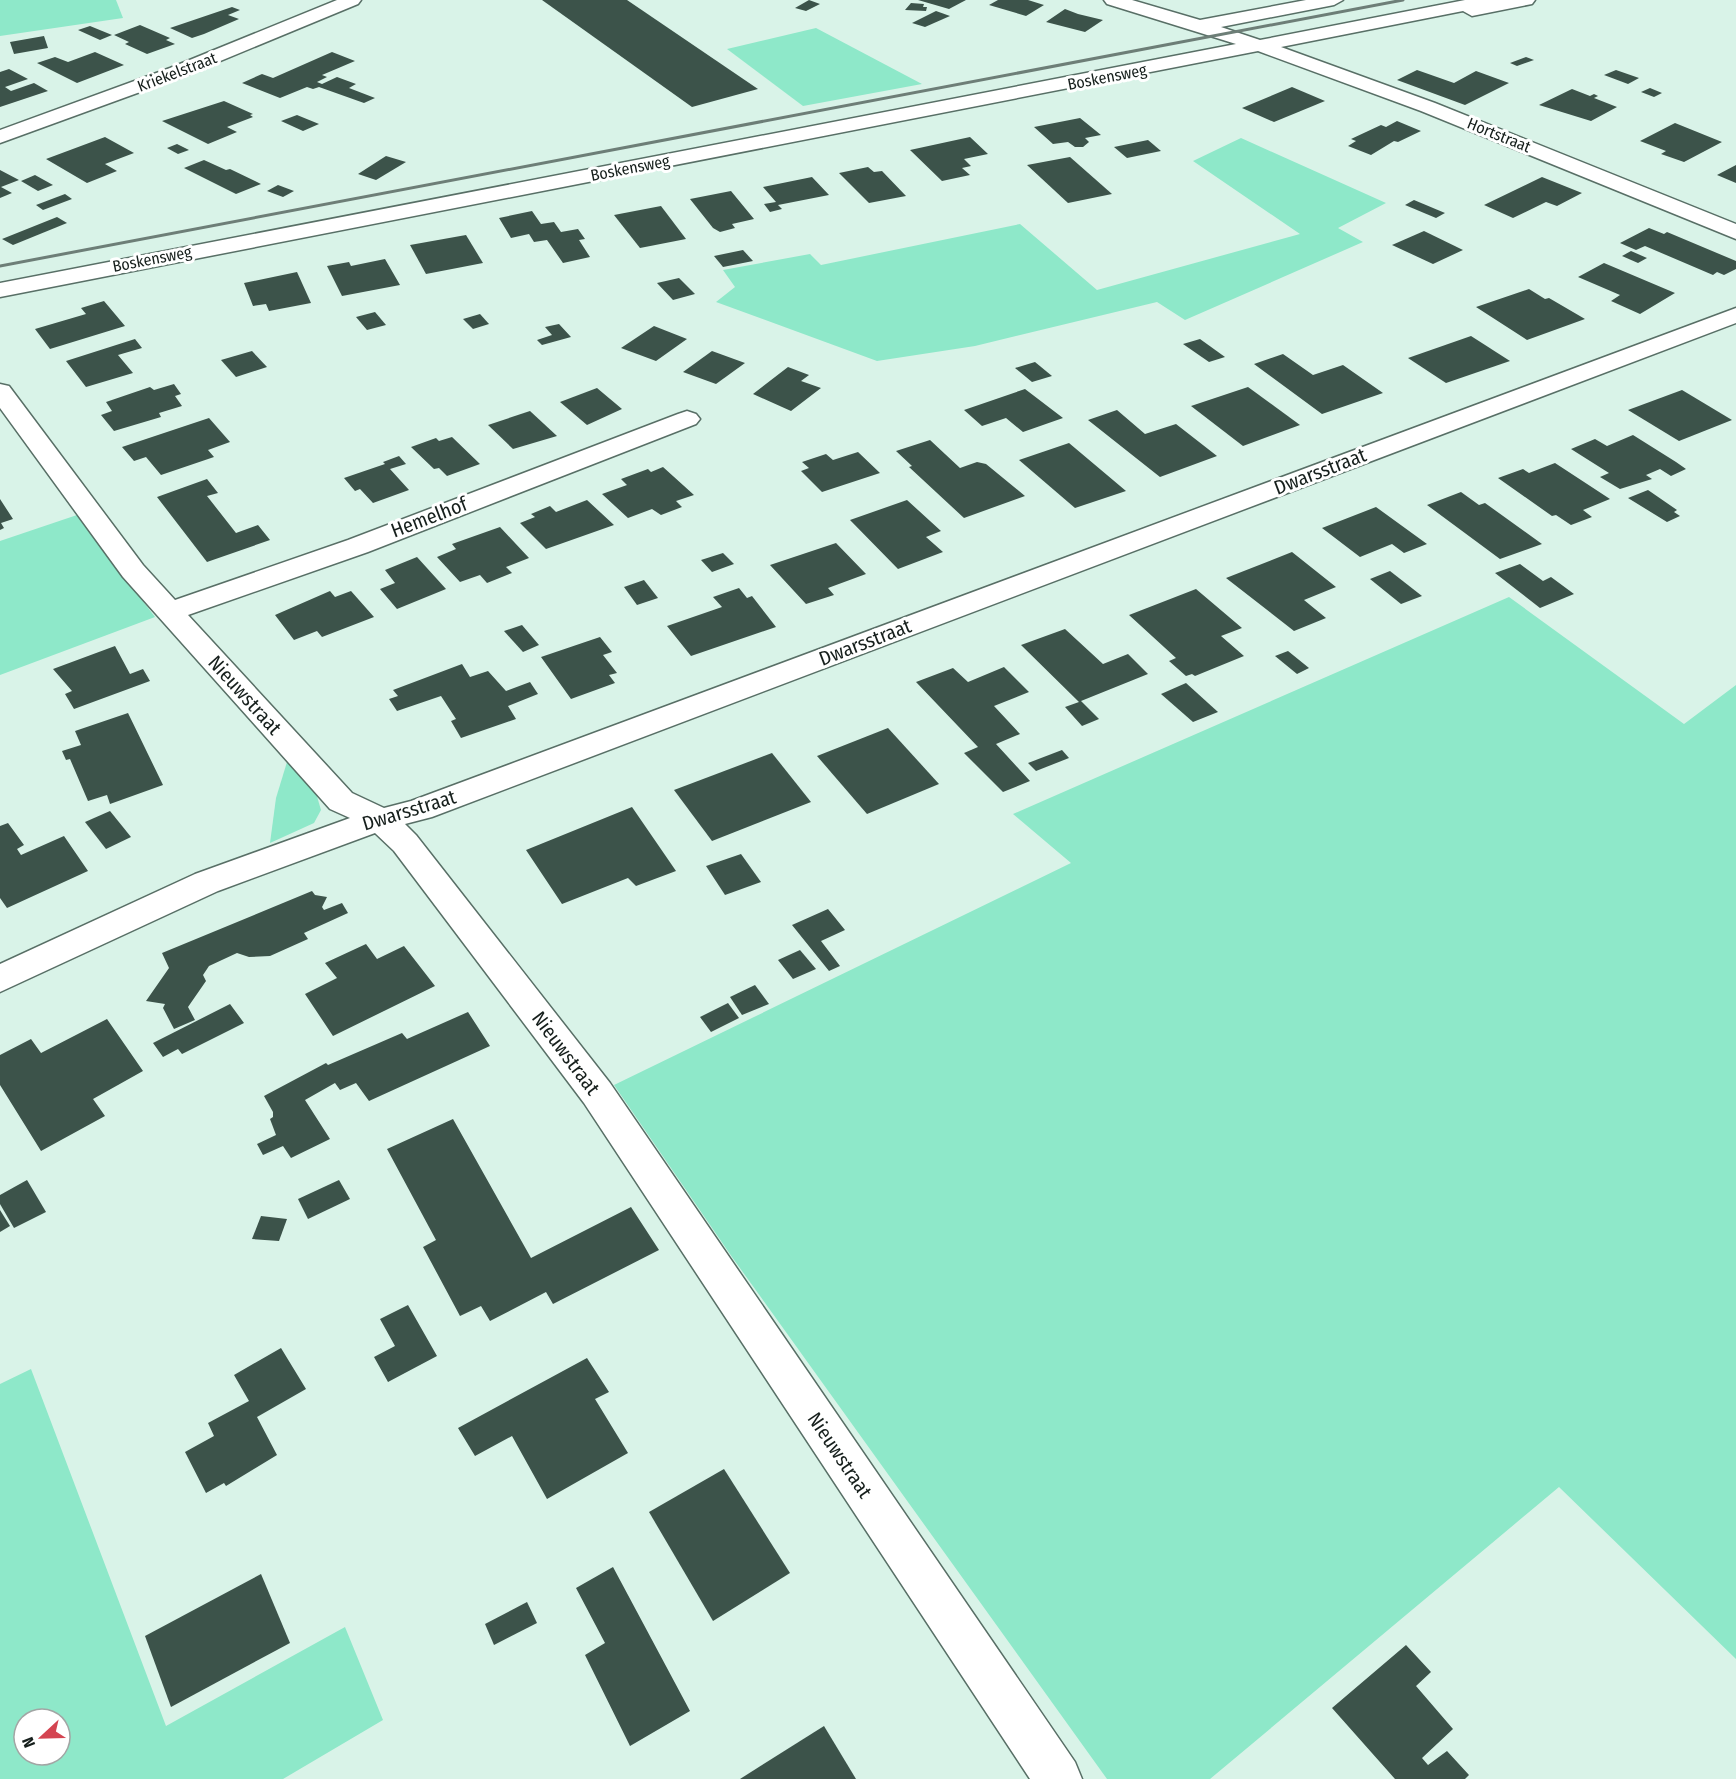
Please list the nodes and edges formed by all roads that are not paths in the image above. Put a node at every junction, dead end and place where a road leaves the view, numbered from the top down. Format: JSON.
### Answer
{"nodes":[{"id":1,"x":352,"y":0,"type":"edge"},
{"id":2,"x":1113,"y":0,"type":"edge"},
{"id":3,"x":1334,"y":0,"type":"edge"},
{"id":4,"x":1493,"y":0,"type":"edge"},
{"id":5,"x":1526,"y":0,"type":"edge"},
{"id":6,"x":1201,"y":25,"type":"junction"},
{"id":7,"x":1259,"y":46,"type":"junction"},
{"id":8,"x":1286,"y":55,"type":"junction"},
{"id":9,"x":0,"y":137,"type":"edge"},
{"id":10,"x":1736,"y":232,"type":"edge"},
{"id":11,"x":0,"y":290,"type":"edge"},
{"id":12,"x":1736,"y":315,"type":"edge"},
{"id":13,"x":0,"y":391,"type":"edge"},
{"id":14,"x":687,"y":418,"type":"dead end"},
{"id":15,"x":169,"y":612,"type":"junction"},
{"id":16,"x":380,"y":819,"type":"junction"},
{"id":17,"x":0,"y":979,"type":"edge"},
{"id":18,"x":1058,"y":1779,"type":"edge"}],
"edges":[{"from":1,"to":9,"type":"street","name":"Kriekelstraat"},
{"from":2,"to":6,"type":"street","name":"Hortstraat"},
{"from":3,"to":6,"type":"street"},
{"from":4,"to":7,"type":"street"},
{"from":5,"to":8,"type":"street"},
{"from":6,"to":7,"type":"street","name":"Hortstraat"},
{"from":7,"to":8,"type":"street","name":"Hortstraat"},
{"from":7,"to":11,"type":"street","name":"Boskensweg"},
{"from":8,"to":10,"type":"street","name":"Hortstraat"},
{"from":12,"to":16,"type":"street","name":"Dwarsstraat"},
{"from":13,"to":15,"type":"street","name":"Nieuwstraat"},
{"from":14,"to":15,"type":"street","name":"Hemelhof"},
{"from":15,"to":16,"type":"street","name":"Nieuwstraat"},
{"from":16,"to":17,"type":"street","name":"Dwarsstraat"},
{"from":16,"to":18,"type":"street","name":"Nieuwstraat"}]}
